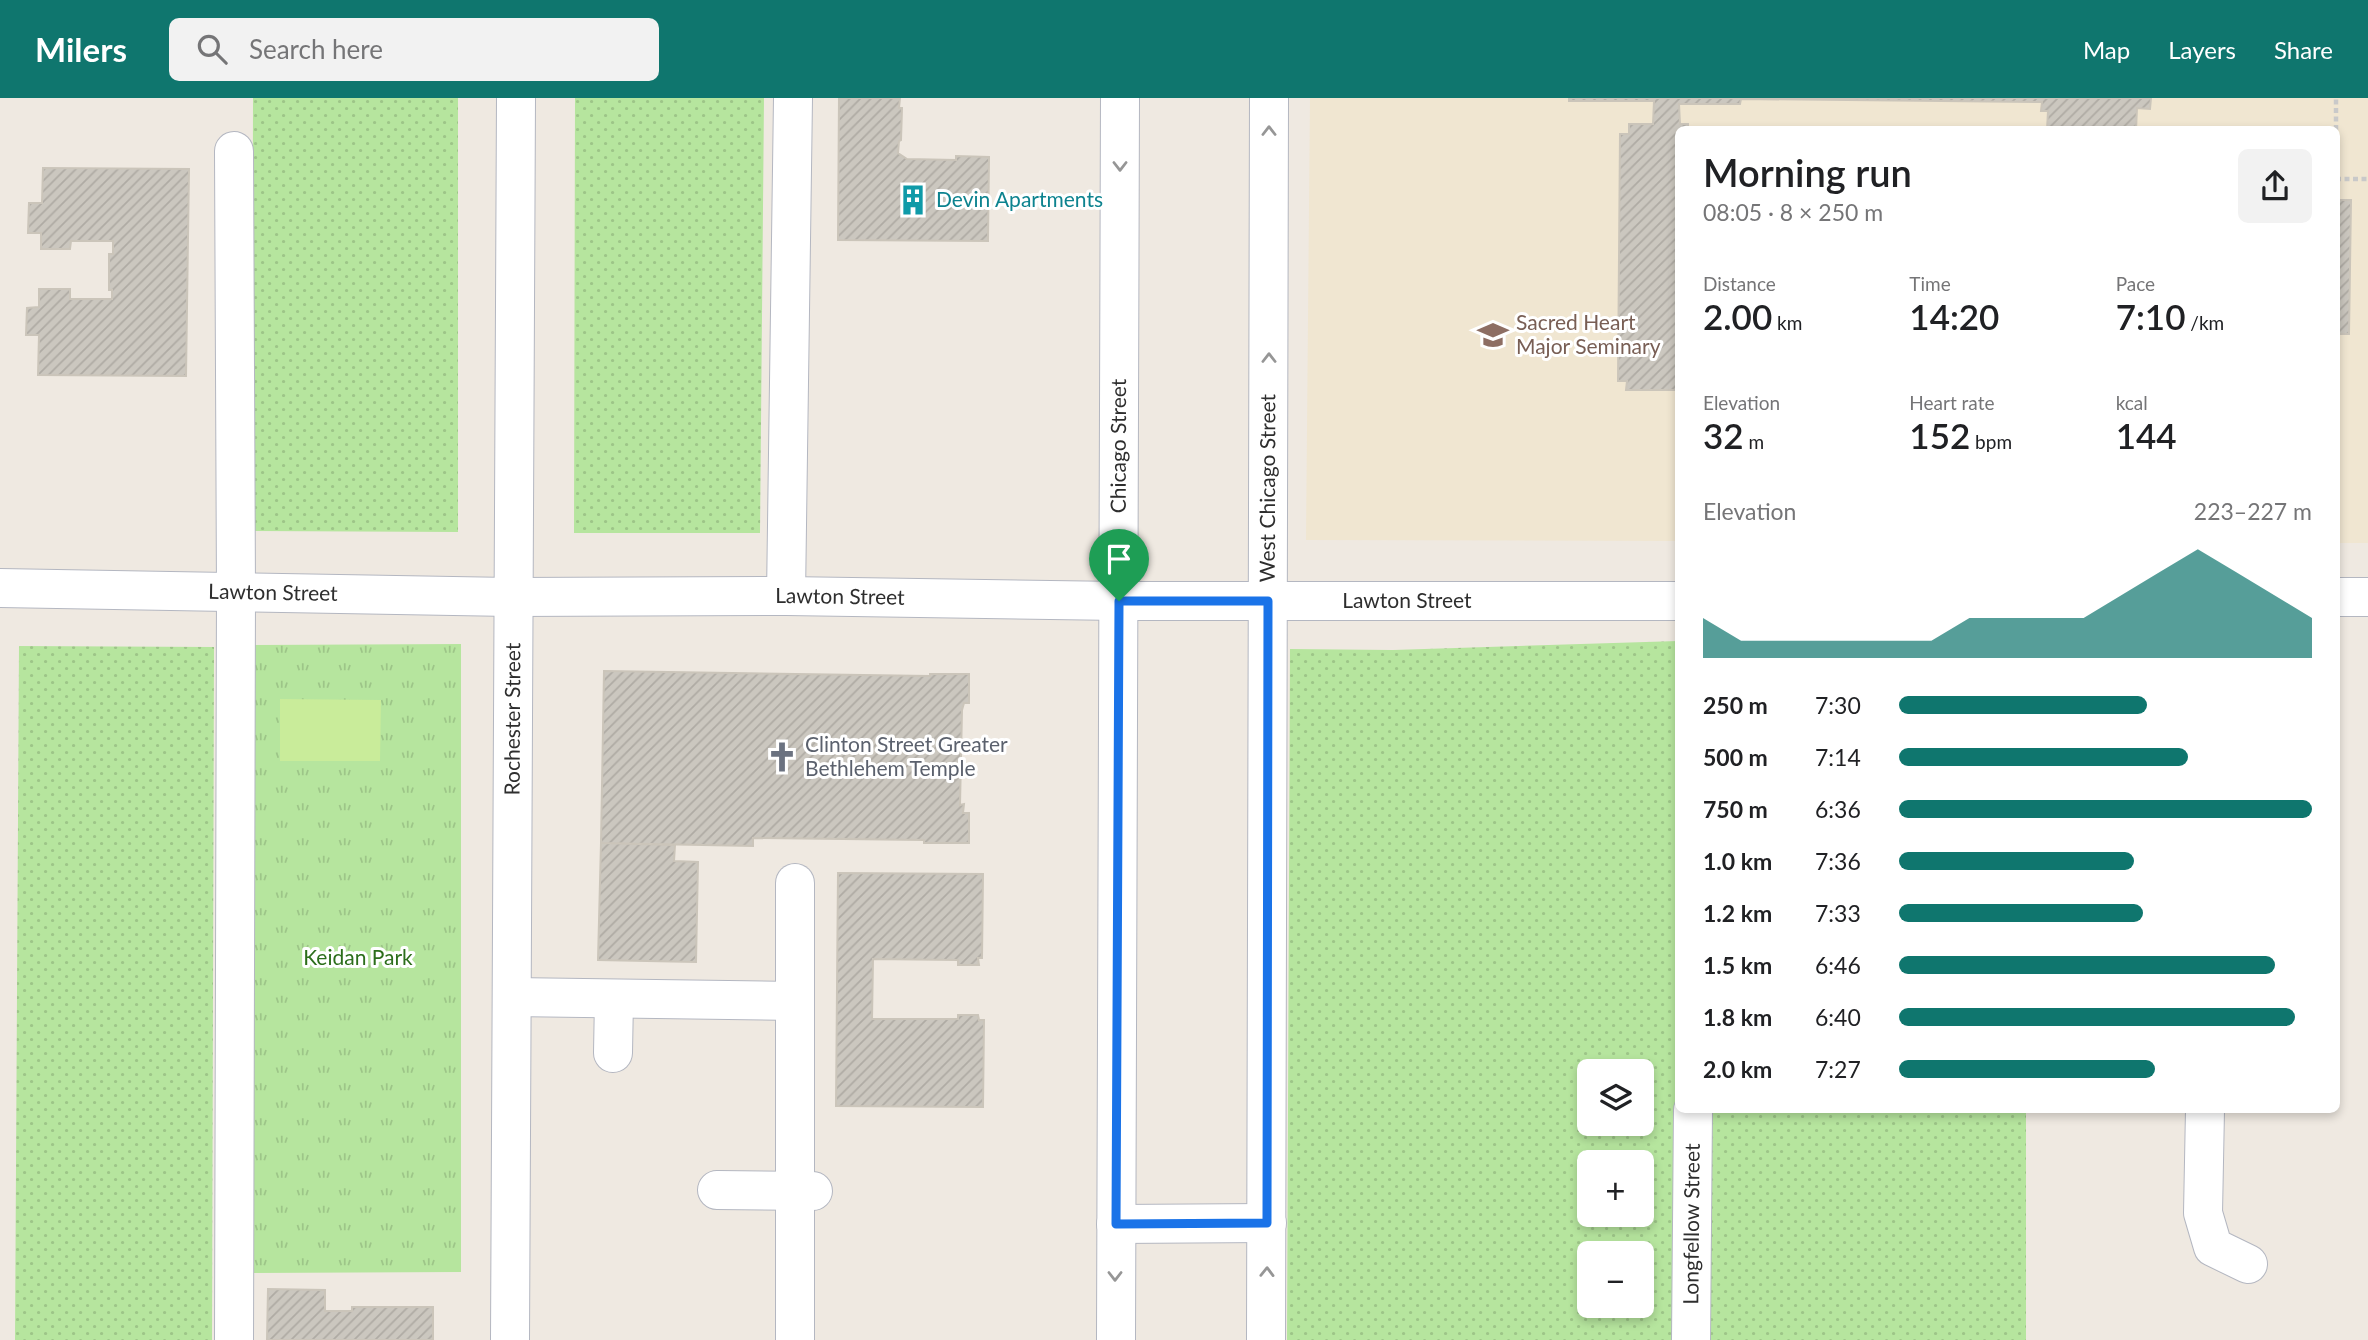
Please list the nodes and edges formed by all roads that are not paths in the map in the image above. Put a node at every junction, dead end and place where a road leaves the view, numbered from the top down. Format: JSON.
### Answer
{"nodes":[{"id":1,"x":516,"y":98,"type":"edge"},
{"id":2,"x":793,"y":98,"type":"edge"},
{"id":3,"x":1120,"y":98,"type":"edge"},
{"id":4,"x":1269,"y":98,"type":"edge"},
{"id":5,"x":234,"y":151,"type":"dead end"},
{"id":6,"x":0,"y":588,"type":"edge"},
{"id":7,"x":236,"y":592,"type":"junction"},
{"id":8,"x":786,"y":596,"type":"junction"},
{"id":9,"x":513,"y":597,"type":"junction"},
{"id":10,"x":2340,"y":597,"type":"edge"},
{"id":11,"x":2368,"y":597,"type":"edge"},
{"id":12,"x":1119,"y":601,"type":"junction"},
{"id":13,"x":1268,"y":601,"type":"junction"},
{"id":14,"x":1675,"y":601,"type":"edge"},
{"id":15,"x":795,"y":883,"type":"dead end"},
{"id":16,"x":512,"y":997,"type":"junction"},
{"id":17,"x":614,"y":999,"type":"junction"},
{"id":18,"x":795,"y":1001,"type":"junction"},
{"id":19,"x":613,"y":1053,"type":"dead end"},
{"id":20,"x":1693,"y":1113,"type":"edge"},
{"id":21,"x":2204,"y":1113,"type":"edge"},
{"id":22,"x":717,"y":1190,"type":"dead end"},
{"id":23,"x":804,"y":1191,"type":"junction"},
{"id":24,"x":1267,"y":1223,"type":"junction"},
{"id":25,"x":1116,"y":1224,"type":"junction"},
{"id":26,"x":2248,"y":1264,"type":"dead end"},
{"id":27,"x":234,"y":1340,"type":"edge"},
{"id":28,"x":510,"y":1340,"type":"edge"},
{"id":29,"x":795,"y":1340,"type":"edge"},
{"id":30,"x":1116,"y":1340,"type":"edge"},
{"id":31,"x":1266,"y":1340,"type":"edge"},
{"id":32,"x":1691,"y":1340,"type":"edge"}],
"edges":[{"from":1,"to":9,"type":"street","name":"Rochester Street"},
{"from":2,"to":8,"type":"street"},
{"from":3,"to":12,"type":"street","name":"Chicago Street","one_way":true},
{"from":13,"to":4,"type":"street","name":"West Chicago Street","one_way":true},
{"from":5,"to":7,"type":"street"},
{"from":6,"to":7,"type":"street","name":"Lawton Street"},
{"from":7,"to":9,"type":"street","name":"Lawton Street"},
{"from":7,"to":27,"type":"street"},
{"from":8,"to":9,"type":"street","name":"Lawton Street"},
{"from":8,"to":12,"type":"street","name":"Lawton Street"},
{"from":9,"to":16,"type":"street","name":"Rochester Street"},
{"from":10,"to":11,"type":"street"},
{"from":12,"to":13,"type":"street","name":"Lawton Street"},
{"from":12,"to":25,"type":"street","name":"Chicago Street"},
{"from":13,"to":14,"type":"street","name":"Lawton Street"},
{"from":13,"to":24,"type":"street","name":"West Chicago Street"},
{"from":15,"to":18,"type":"street"},
{"from":16,"to":17,"type":"street"},
{"from":16,"to":28,"type":"street","name":"Rochester Street"},
{"from":17,"to":18,"type":"street"},
{"from":17,"to":19,"type":"street"},
{"from":18,"to":23,"type":"street"},
{"from":20,"to":32,"type":"street","name":"Longfellow Street"},
{"from":21,"to":26,"type":"street"},
{"from":22,"to":23,"type":"street"},
{"from":23,"to":29,"type":"street"},
{"from":24,"to":25,"type":"street"},
{"from":31,"to":24,"type":"street","name":"West Chicago Street","one_way":true},
{"from":25,"to":30,"type":"street","name":"Chicago Street","one_way":true}]}
